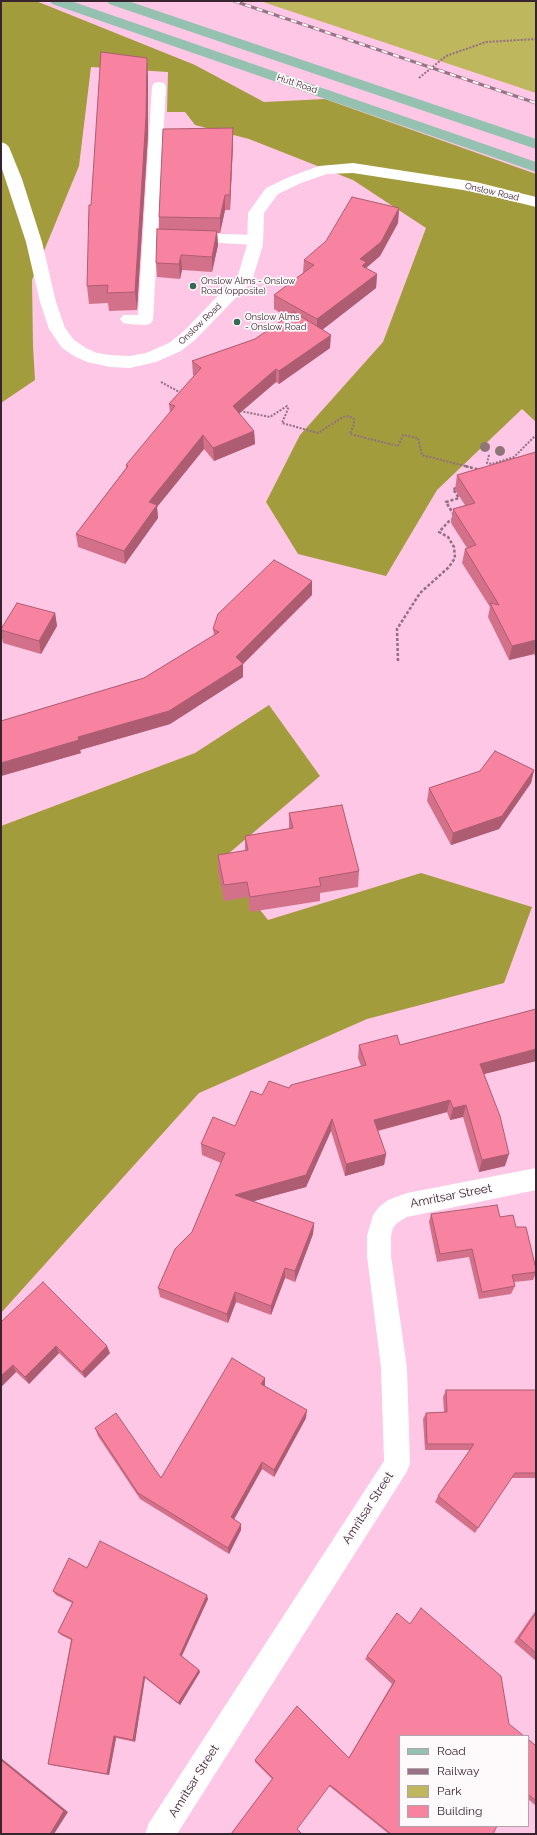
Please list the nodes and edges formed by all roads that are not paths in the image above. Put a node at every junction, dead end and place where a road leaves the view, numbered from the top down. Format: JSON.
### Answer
{"nodes":[{"id":1,"x":57,"y":1,"type":"edge"},
{"id":2,"x":114,"y":1,"type":"edge"},
{"id":3,"x":159,"y":86,"type":"dead end"},
{"id":4,"x":536,"y":144,"type":"edge"},
{"id":5,"x":1,"y":147,"type":"edge"},
{"id":6,"x":536,"y":167,"type":"edge"},
{"id":7,"x":536,"y":202,"type":"edge"},
{"id":8,"x":150,"y":236,"type":"junction"},
{"id":9,"x":255,"y":240,"type":"junction"},
{"id":10,"x":128,"y":319,"type":"dead end"},
{"id":11,"x":536,"y":1179,"type":"edge"},
{"id":12,"x":160,"y":1834,"type":"edge"}],
"edges":[{"from":1,"to":6,"type":"main road","name":"Hutt Road"},
{"from":2,"to":4,"type":"main road","name":"Hutt Road"},
{"from":3,"to":8,"type":"lane"},
{"from":5,"to":9,"type":"main road","name":"Onslow Road"},
{"from":7,"to":9,"type":"main road","name":"Onslow Road"},
{"from":8,"to":9,"type":"lane"},
{"from":8,"to":10,"type":"lane"},
{"from":11,"to":12,"type":"main road","name":"Amritsar Street"}]}
